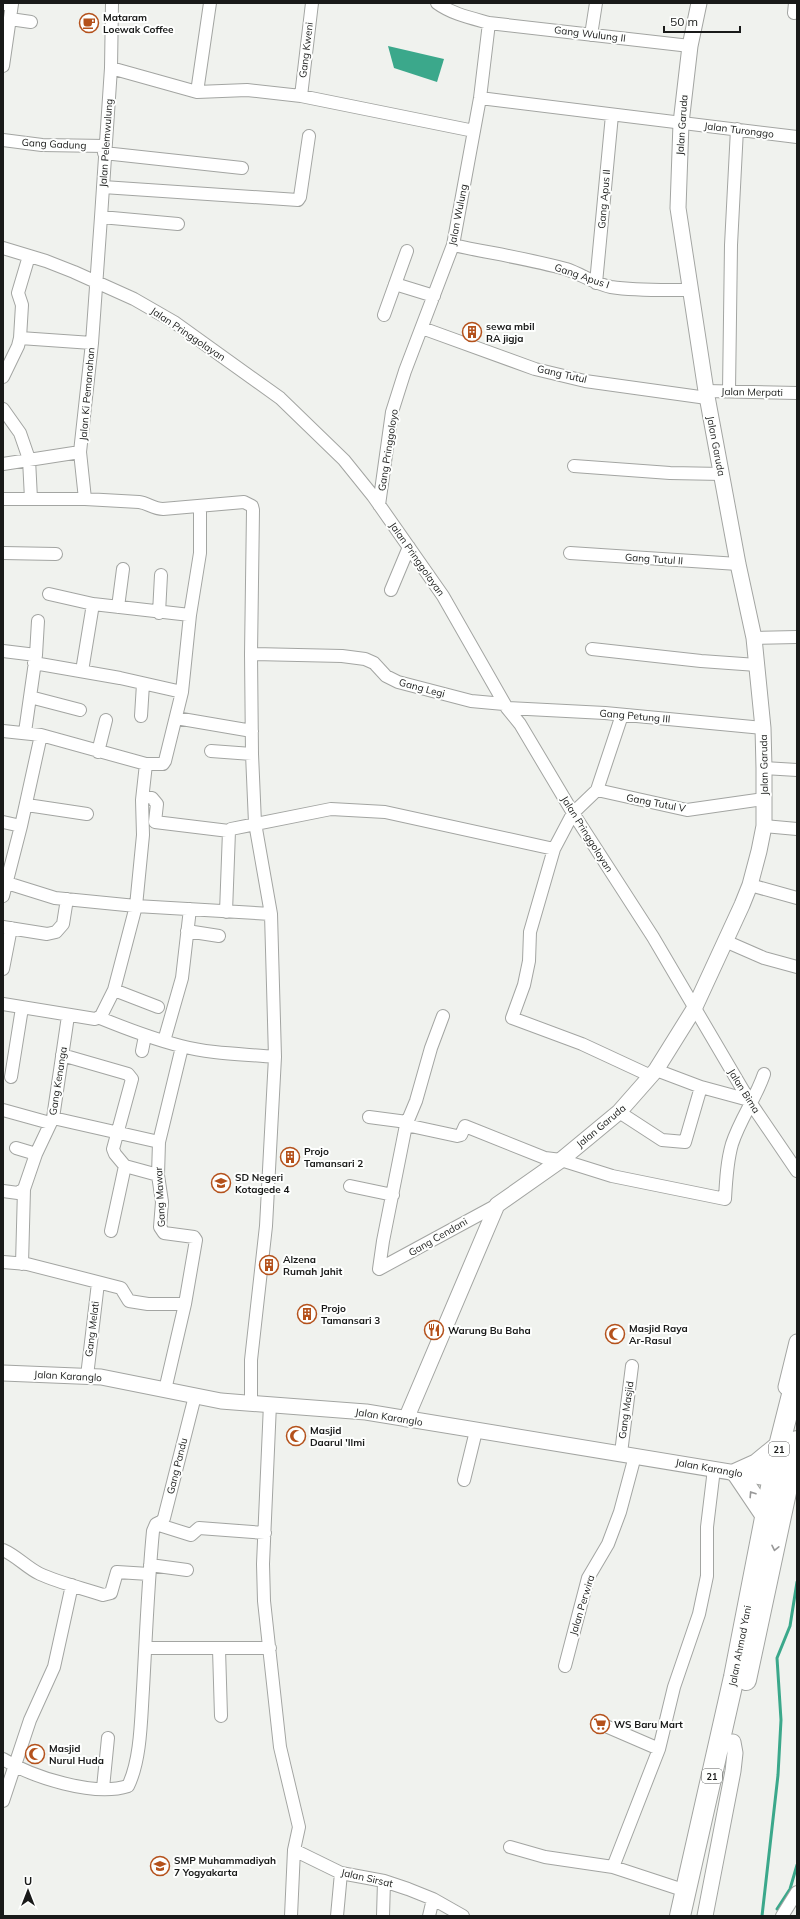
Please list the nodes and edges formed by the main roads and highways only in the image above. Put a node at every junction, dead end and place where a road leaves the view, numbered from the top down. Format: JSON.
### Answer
{"nodes":[{"id":1,"x":797,"y":1375,"type":"edge"},
{"id":2,"x":792,"y":1448,"type":"edge"},
{"id":3,"x":797,"y":1507,"type":"edge"},
{"id":4,"x":773,"y":1517,"type":"junction"},
{"id":5,"x":731,"y":1730,"type":"junction"},
{"id":6,"x":680,"y":1916,"type":"edge"},
{"id":7,"x":694,"y":1916,"type":"edge"}],
"edges":[{"from":1,"to":2,"type":"highway","name":"Jalan Ahmad Yani","number":"21"},
{"from":2,"to":4,"type":"highway","name":"Jalan Ahmad Yani","number":"21"},
{"from":2,"to":4,"type":"highway","name":"Jalan Ahmad Yani","number":"21"},
{"from":4,"to":2,"type":"highway","one_way":true},
{"from":3,"to":4,"type":"highway"},
{"from":4,"to":5,"type":"highway","name":"Jalan Ahmad Yani","number":"21","one_way":true},
{"from":4,"to":5,"type":"highway","name":"Jalan Ahmad Yani","number":"21"},
{"from":5,"to":6,"type":"highway","name":"Jalan Ahmad Yani","number":"21"},
{"from":5,"to":7,"type":"highway","name":"Jalan Ahmad Yani","number":"21"}]}
